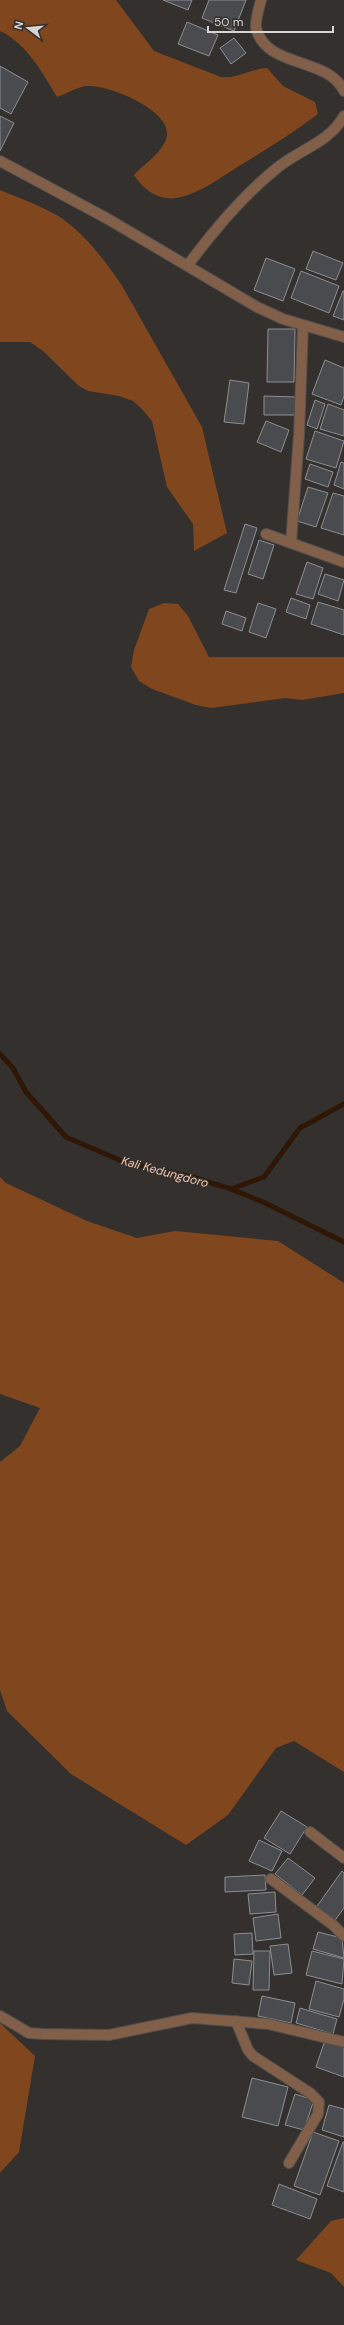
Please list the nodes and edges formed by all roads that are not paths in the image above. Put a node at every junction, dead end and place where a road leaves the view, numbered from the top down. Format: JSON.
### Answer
{"nodes":[{"id":1,"x":260,"y":0,"type":"edge"},
{"id":2,"x":344,"y":91,"type":"edge"},
{"id":3,"x":344,"y":116,"type":"edge"},
{"id":4,"x":0,"y":161,"type":"edge"},
{"id":5,"x":188,"y":265,"type":"junction"},
{"id":6,"x":303,"y":325,"type":"junction"},
{"id":7,"x":344,"y":337,"type":"edge"},
{"id":8,"x":266,"y":534,"type":"dead end"},
{"id":9,"x":291,"y":543,"type":"junction"},
{"id":10,"x":344,"y":562,"type":"edge"},
{"id":11,"x":310,"y":1832,"type":"dead end"},
{"id":12,"x":344,"y":1858,"type":"edge"},
{"id":13,"x":271,"y":1879,"type":"dead end"},
{"id":14,"x":344,"y":1936,"type":"edge"},
{"id":15,"x":0,"y":2016,"type":"edge"},
{"id":16,"x":236,"y":2021,"type":"junction"},
{"id":17,"x":344,"y":2042,"type":"edge"},
{"id":18,"x":289,"y":2163,"type":"dead end"}],
"edges":[{"from":1,"to":2,"type":"street"},
{"from":3,"to":5,"type":"street"},
{"from":4,"to":5,"type":"street"},
{"from":5,"to":6,"type":"street"},
{"from":6,"to":7,"type":"street"},
{"from":6,"to":9,"type":"street"},
{"from":8,"to":9,"type":"street"},
{"from":9,"to":10,"type":"street"},
{"from":11,"to":12,"type":"street"},
{"from":13,"to":14,"type":"street"},
{"from":15,"to":16,"type":"street"},
{"from":16,"to":17,"type":"street"},
{"from":16,"to":18,"type":"street"}]}
